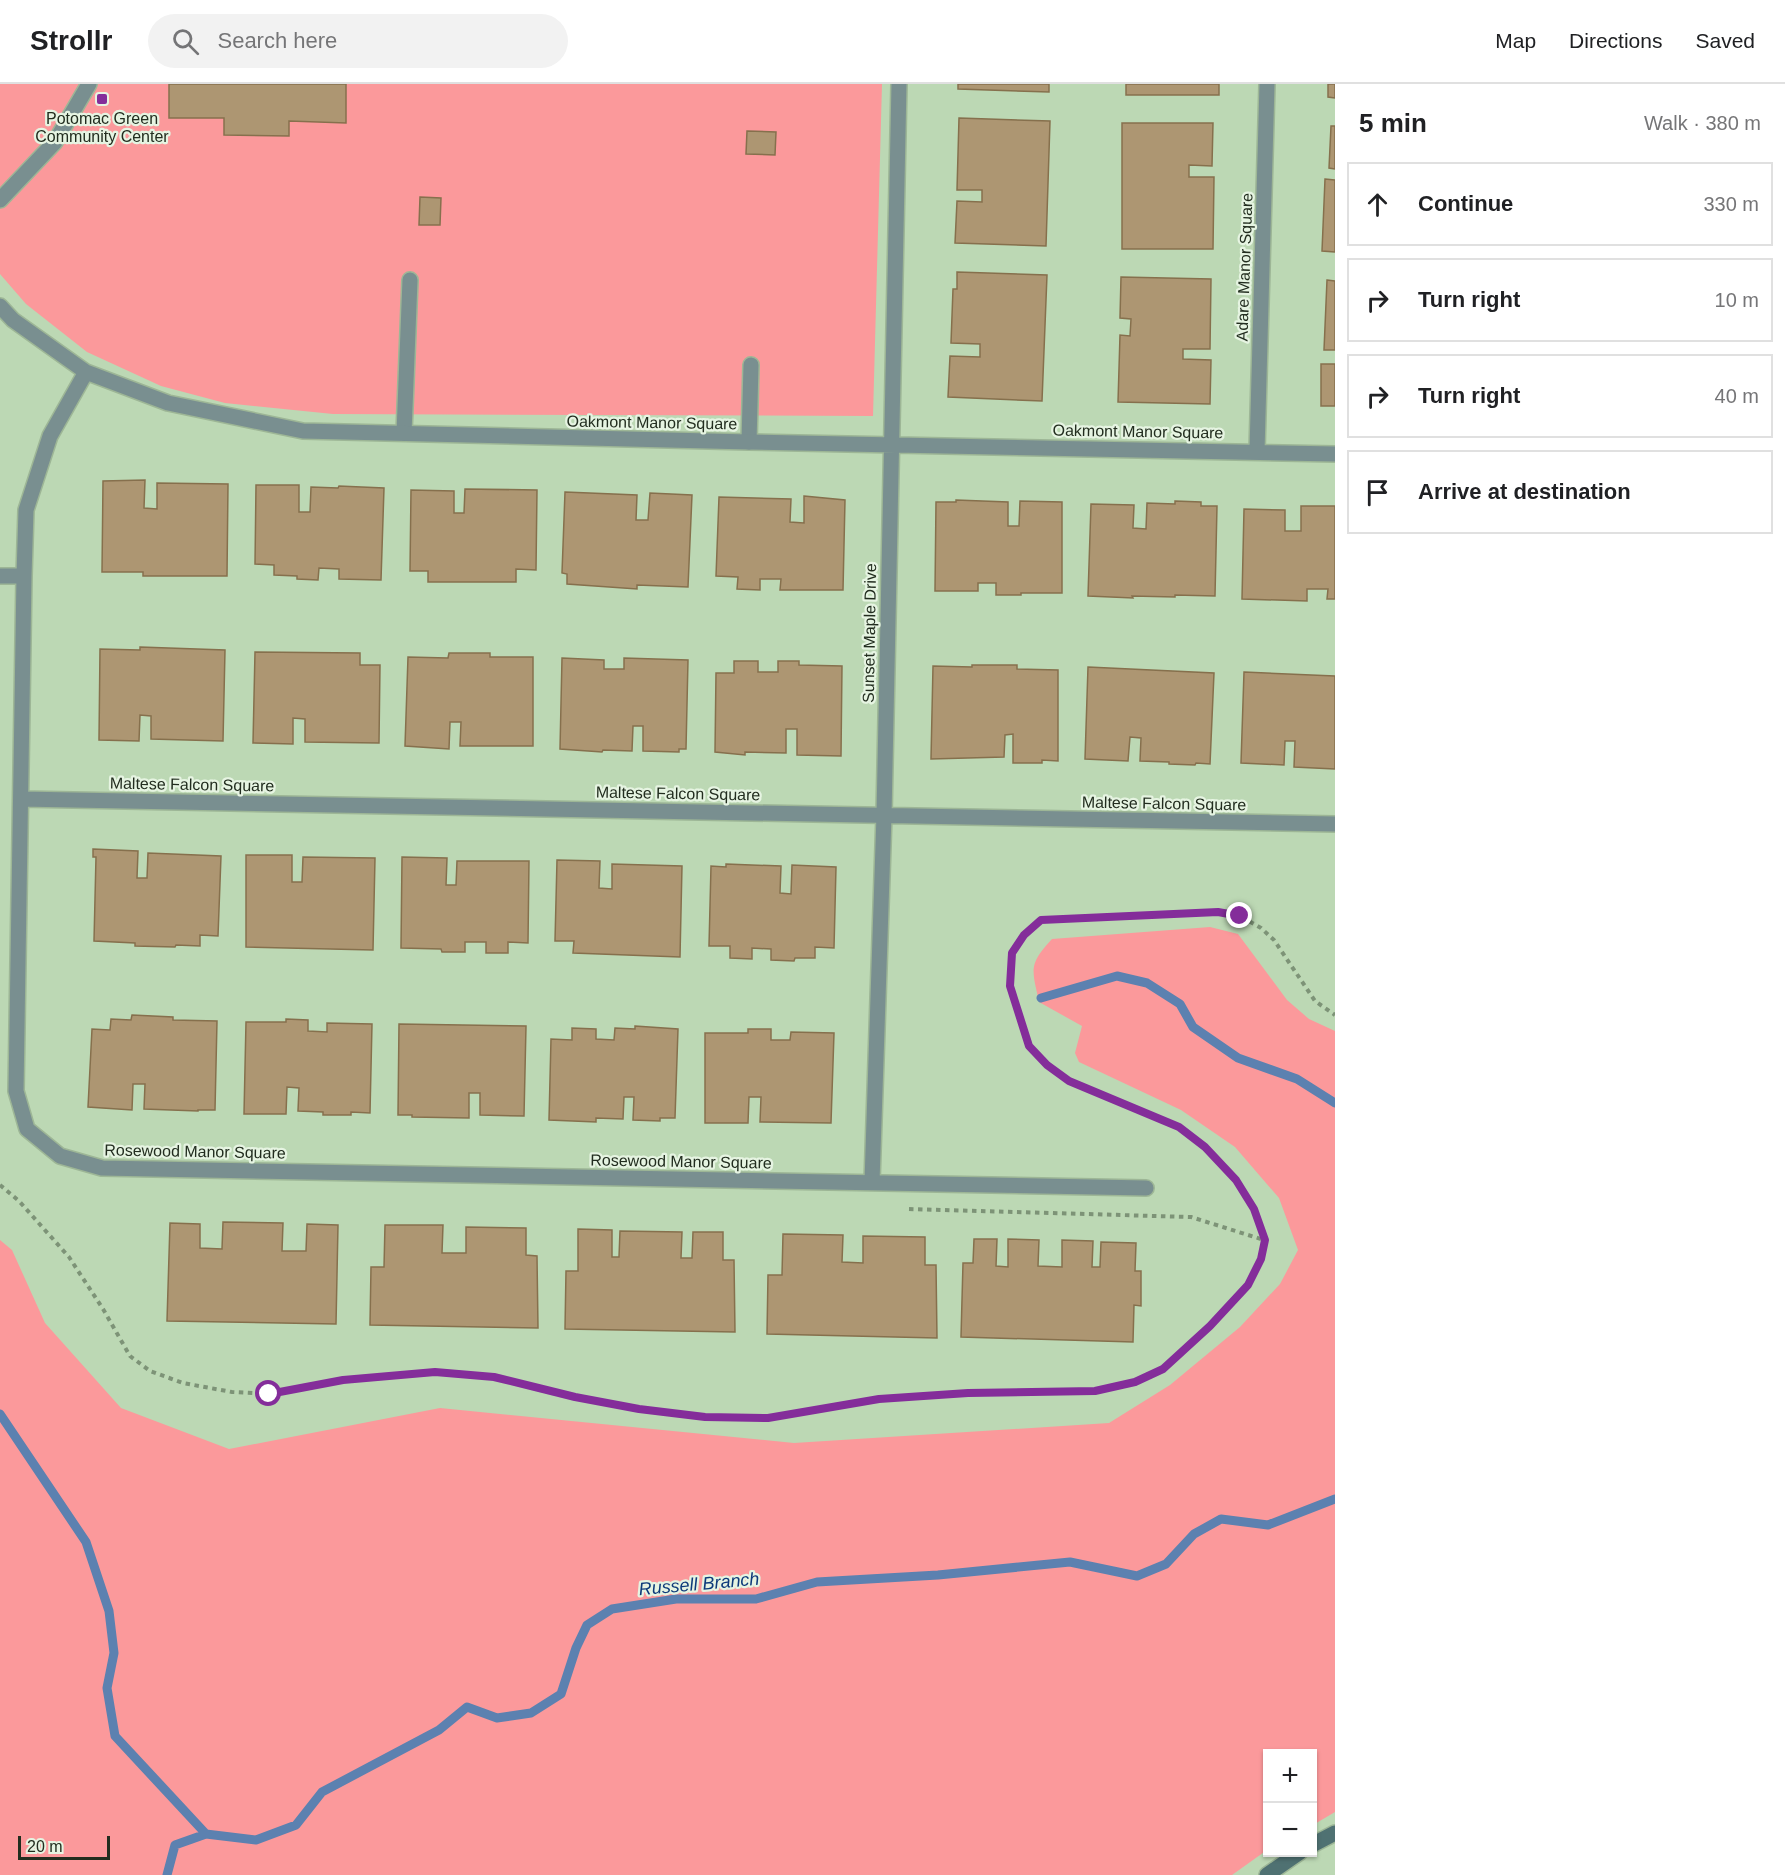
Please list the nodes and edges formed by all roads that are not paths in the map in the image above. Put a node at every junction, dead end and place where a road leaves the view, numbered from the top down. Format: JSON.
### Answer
{"nodes":[{"id":1,"x":88,"y":84,"type":"edge"},
{"id":2,"x":899,"y":84,"type":"edge"},
{"id":3,"x":1267,"y":84,"type":"edge"},
{"id":4,"x":0,"y":200,"type":"edge"},
{"id":5,"x":410,"y":280,"type":"dead end"},
{"id":6,"x":0,"y":306,"type":"edge"},
{"id":7,"x":751,"y":365,"type":"dead end"},
{"id":8,"x":86,"y":372,"type":"junction"},
{"id":9,"x":404,"y":433,"type":"junction"},
{"id":10,"x":749,"y":442,"type":"junction"},
{"id":11,"x":891,"y":445,"type":"junction"},
{"id":12,"x":1257,"y":451,"type":"junction"},
{"id":13,"x":1335,"y":453,"type":"edge"},
{"id":14,"x":0,"y":576,"type":"edge"},
{"id":15,"x":24,"y":576,"type":"junction"},
{"id":16,"x":21,"y":799,"type":"junction"},
{"id":17,"x":884,"y":815,"type":"junction"},
{"id":18,"x":1335,"y":824,"type":"edge"},
{"id":19,"x":872,"y":1182,"type":"junction"},
{"id":20,"x":1146,"y":1188,"type":"dead end"},
{"id":21,"x":1335,"y":1833,"type":"edge"},
{"id":22,"x":1317,"y":1842,"type":"edge"},
{"id":23,"x":1293,"y":1857,"type":"edge"},
{"id":24,"x":1267,"y":1875,"type":"edge"}],
"edges":[{"from":1,"to":4,"type":"street"},
{"from":2,"to":11,"type":"street","name":"Sunset Maple Drive"},
{"from":3,"to":12,"type":"street","name":"Adare Manor Square"},
{"from":5,"to":9,"type":"street"},
{"from":6,"to":8,"type":"street","name":"Oakmont Manor Square"},
{"from":7,"to":10,"type":"street"},
{"from":8,"to":9,"type":"street","name":"Oakmont Manor Square"},
{"from":8,"to":15,"type":"street","name":"Rosewood Manor Square"},
{"from":9,"to":10,"type":"street","name":"Oakmont Manor Square"},
{"from":10,"to":11,"type":"street","name":"Oakmont Manor Square"},
{"from":11,"to":12,"type":"street","name":"Oakmont Manor Square"},
{"from":11,"to":17,"type":"street","name":"Sunset Maple Drive"},
{"from":12,"to":13,"type":"street","name":"Oakmont Manor Square"},
{"from":14,"to":15,"type":"street"},
{"from":15,"to":16,"type":"street","name":"Rosewood Manor Square"},
{"from":16,"to":17,"type":"street","name":"Maltese Falcon Square"},
{"from":16,"to":19,"type":"street","name":"Rosewood Manor Square"},
{"from":17,"to":18,"type":"street","name":"Maltese Falcon Square"},
{"from":17,"to":19,"type":"street","name":"Sunset Maple Drive"},
{"from":19,"to":20,"type":"street","name":"Rosewood Manor Square"},
{"from":21,"to":22,"type":"main road"},
{"from":23,"to":24,"type":"main road"}]}
